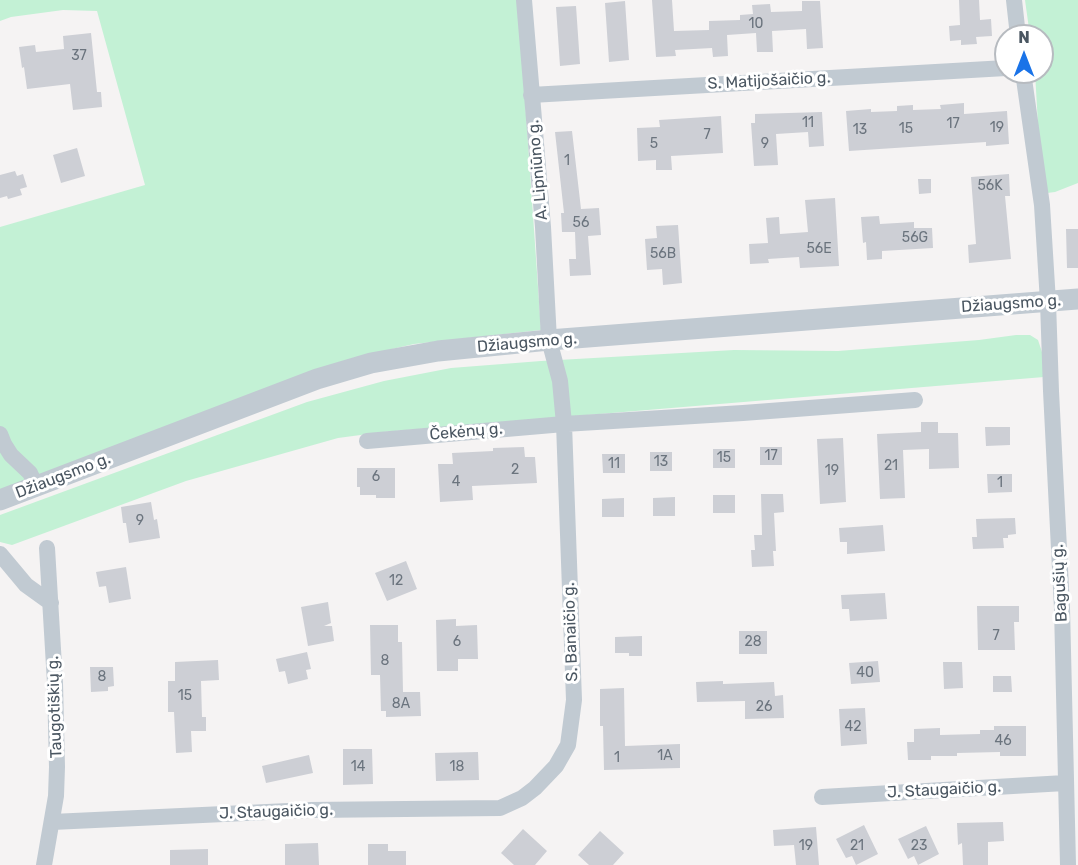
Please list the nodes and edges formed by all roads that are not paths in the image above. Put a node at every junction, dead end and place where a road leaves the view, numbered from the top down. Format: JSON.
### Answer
{"nodes":[{"id":1,"x":525,"y":0,"type":"edge"},
{"id":2,"x":1014,"y":0,"type":"edge"},
{"id":3,"x":1017,"y":24,"type":"edge"},
{"id":4,"x":994,"y":69,"type":"edge"},
{"id":5,"x":1025,"y":84,"type":"edge"},
{"id":6,"x":531,"y":95,"type":"junction"},
{"id":7,"x":1078,"y":299,"type":"edge"},
{"id":8,"x":1048,"y":302,"type":"junction"},
{"id":9,"x":549,"y":340,"type":"junction"},
{"id":10,"x":915,"y":400,"type":"dead end"},
{"id":11,"x":564,"y":424,"type":"junction"},
{"id":12,"x":0,"y":434,"type":"edge"},
{"id":13,"x":367,"y":441,"type":"dead end"},
{"id":14,"x":36,"y":486,"type":"junction"},
{"id":15,"x":0,"y":500,"type":"edge"},
{"id":16,"x":47,"y":548,"type":"dead end"},
{"id":17,"x":0,"y":554,"type":"edge"},
{"id":18,"x":51,"y":603,"type":"junction"},
{"id":19,"x":1065,"y":783,"type":"junction"},
{"id":20,"x":822,"y":797,"type":"dead end"},
{"id":21,"x":500,"y":807,"type":"joint"},
{"id":22,"x":52,"y":822,"type":"junction"},
{"id":23,"x":44,"y":865,"type":"edge"},
{"id":24,"x":1068,"y":865,"type":"edge"}],
"edges":[{"from":1,"to":6,"type":"street","name":"A. Lipniūno g."},
{"from":2,"to":3,"type":"street"},
{"from":4,"to":6,"type":"street","name":"S. Matijošaičio g."},
{"from":5,"to":8,"type":"street","name":"Bagušių g."},
{"from":6,"to":9,"type":"street","name":"A. Lipniūno g."},
{"from":7,"to":8,"type":"street","name":"Džiaugsmo g."},
{"from":8,"to":9,"type":"street","name":"Džiaugsmo g."},
{"from":8,"to":19,"type":"street","name":"Bagušių g."},
{"from":9,"to":11,"type":"street","name":"S. Banaičio g."},
{"from":9,"to":14,"type":"street","name":"Džiaugsmo g."},
{"from":10,"to":11,"type":"street"},
{"from":11,"to":13,"type":"street","name":"Čekėnų g."},
{"from":11,"to":21,"type":"street","name":"S. Banaičio g."},
{"from":12,"to":14,"type":"street"},
{"from":14,"to":15,"type":"street","name":"Džiaugsmo g."},
{"from":16,"to":18,"type":"street","name":"Taugotiškių g."},
{"from":17,"to":18,"type":"street"},
{"from":18,"to":22,"type":"street","name":"Taugotiškių g."},
{"from":19,"to":20,"type":"street","name":"J. Staugaičio g."},
{"from":19,"to":24,"type":"street","name":"Bagušių g."},
{"from":21,"to":22,"type":"street","name":"J. Staugaičio g."},
{"from":22,"to":23,"type":"street","name":"Taugotiškių g."}]}
